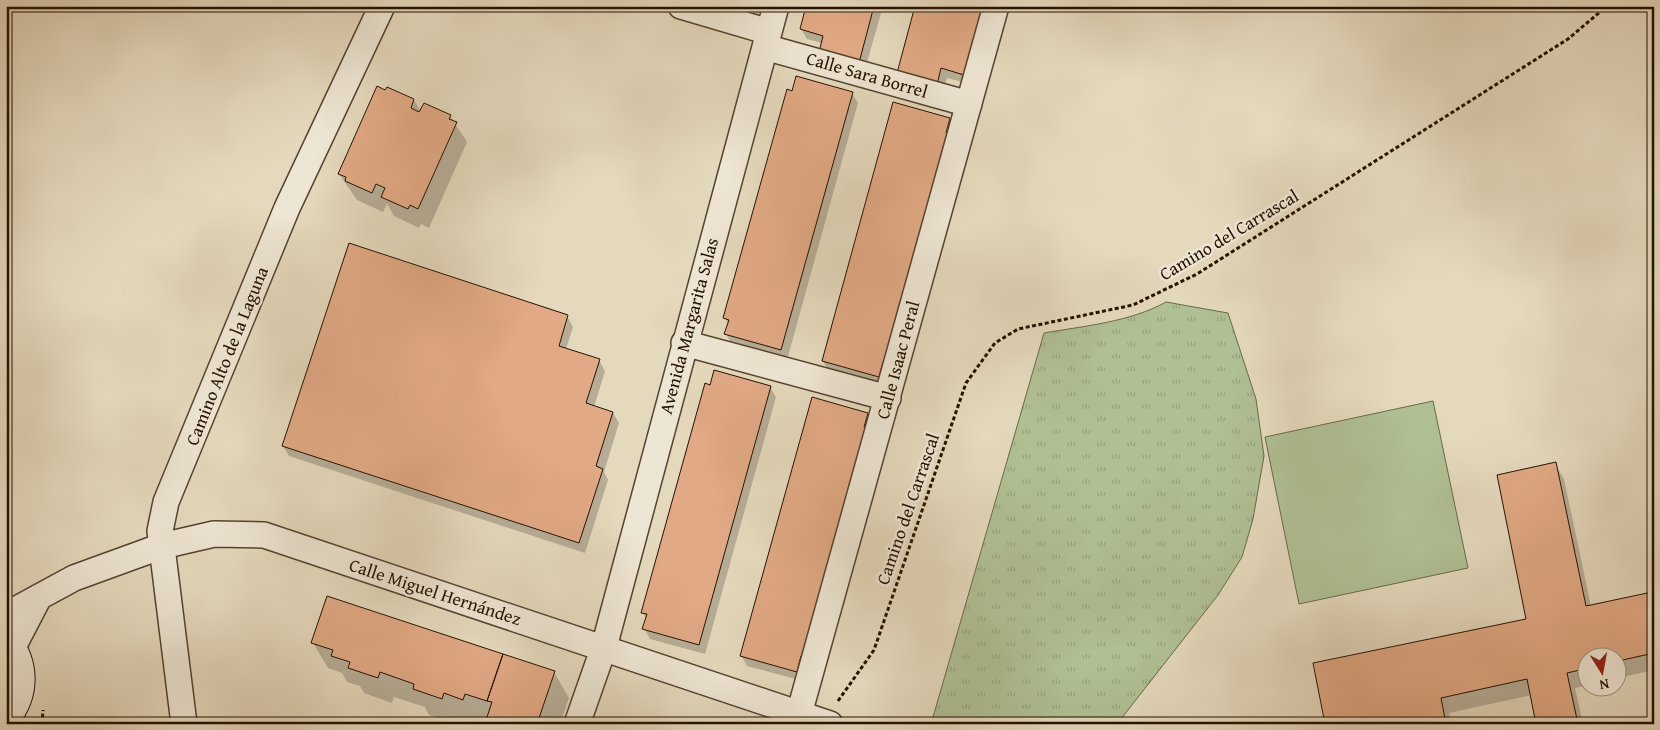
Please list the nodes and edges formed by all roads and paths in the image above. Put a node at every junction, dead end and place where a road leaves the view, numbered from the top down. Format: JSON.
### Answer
{"nodes":[{"id":1,"x":382,"y":6,"type":"edge"},
{"id":2,"x":681,"y":6,"type":"edge"},
{"id":3,"x":776,"y":6,"type":"edge"},
{"id":4,"x":996,"y":6,"type":"edge"},
{"id":5,"x":1607,"y":6,"type":"edge"},
{"id":6,"x":767,"y":39,"type":"junction"},
{"id":7,"x":968,"y":104,"type":"junction"},
{"id":8,"x":684,"y":343,"type":"junction"},
{"id":9,"x":888,"y":398,"type":"junction"},
{"id":10,"x":162,"y":546,"type":"junction"},
{"id":11,"x":39,"y":597,"type":"junction"},
{"id":12,"x":6,"y":615,"type":"edge"},
{"id":13,"x":10,"y":643,"type":"edge"},
{"id":14,"x":604,"y":647,"type":"junction"},
{"id":15,"x":790,"y":715,"type":"edge"},
{"id":16,"x":11,"y":717,"type":"edge"},
{"id":17,"x":826,"y":722,"type":"edge"},
{"id":18,"x":184,"y":724,"type":"edge"},
{"id":19,"x":577,"y":724,"type":"edge"}],
"edges":[{"from":1,"to":10,"type":"street","name":"Camino Alto de la Laguna"},
{"from":2,"to":6,"type":"street","name":"Calle Sara Borrel"},
{"from":3,"to":6,"type":"street","name":"Avenida Margarita Salas"},
{"from":4,"to":7,"type":"street","name":"Calle Isaac Peral"},
{"from":5,"to":17,"type":"path","name":"Camino del Carrascal"},
{"from":6,"to":7,"type":"street","name":"Calle Sara Borrel"},
{"from":6,"to":8,"type":"street","name":"Avenida Margarita Salas"},
{"from":7,"to":9,"type":"street","name":"Calle Isaac Peral"},
{"from":8,"to":9,"type":"street"},
{"from":8,"to":14,"type":"street","name":"Avenida Margarita Salas"},
{"from":9,"to":15,"type":"street","name":"Calle Isaac Peral"},
{"from":10,"to":11,"type":"street","name":"Calle Miguel Hernández"},
{"from":10,"to":14,"type":"street","name":"Calle Miguel Hernández"},
{"from":10,"to":18,"type":"street","name":"Camino Alto de la Laguna"},
{"from":11,"to":12,"type":"street","name":"Calle Miguel Hernández"},
{"from":11,"to":13,"type":"street"},
{"from":13,"to":16,"type":"main road"},
{"from":14,"to":15,"type":"street","name":"Calle Miguel Hernández"},
{"from":14,"to":19,"type":"street","name":"Avenida Margarita Salas"},
{"from":15,"to":17,"type":"street","name":"Calle Miguel Hernández"}]}
